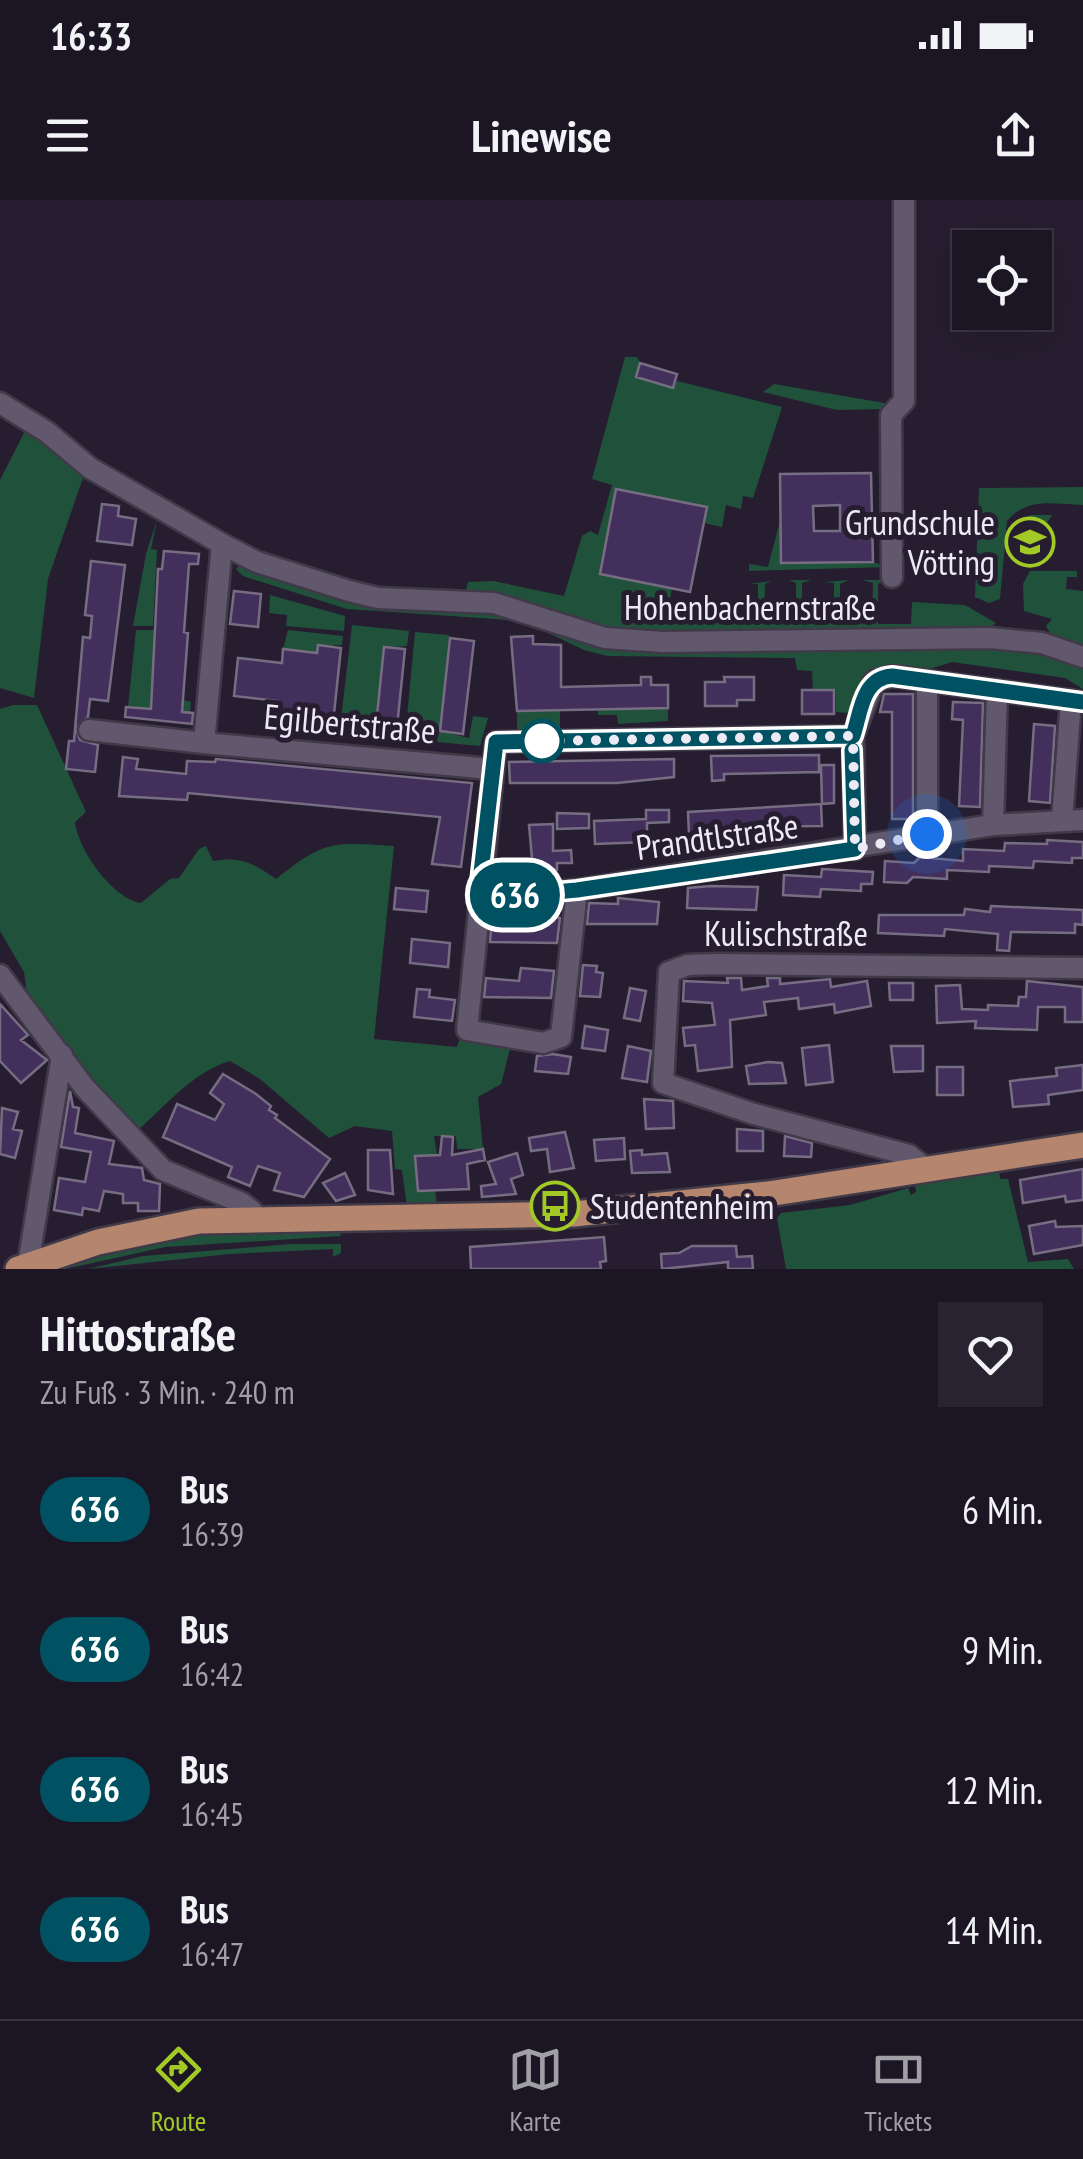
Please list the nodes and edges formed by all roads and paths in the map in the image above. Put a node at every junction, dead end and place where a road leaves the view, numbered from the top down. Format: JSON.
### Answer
{"nodes":[{"id":1,"x":904,"y":200,"type":"edge"},
{"id":2,"x":0,"y":403,"type":"edge"},
{"id":3,"x":222,"y":544,"type":"junction"},
{"id":4,"x":892,"y":577,"type":"dead end"},
{"id":5,"x":1083,"y":657,"type":"edge"},
{"id":6,"x":926,"y":681,"type":"junction"},
{"id":7,"x":997,"y":690,"type":"junction"},
{"id":8,"x":1077,"y":701,"type":"edge"},
{"id":9,"x":89,"y":730,"type":"dead end"},
{"id":10,"x":853,"y":736,"type":"junction"},
{"id":11,"x":204,"y":743,"type":"junction"},
{"id":12,"x":491,"y":768,"type":"junction"},
{"id":13,"x":1073,"y":820,"type":"edge"},
{"id":14,"x":993,"y":825,"type":"junction"},
{"id":15,"x":927,"y":834,"type":"junction"},
{"id":16,"x":855,"y":849,"type":"junction"},
{"id":17,"x":577,"y":890,"type":"junction"},
{"id":18,"x":478,"y":899,"type":"junction"},
{"id":19,"x":1083,"y":968,"type":"edge"},
{"id":20,"x":0,"y":974,"type":"edge"},
{"id":21,"x":62,"y":1055,"type":"junction"},
{"id":22,"x":1083,"y":1145,"type":"edge"},
{"id":23,"x":928,"y":1170,"type":"junction"},
{"id":24,"x":252,"y":1220,"type":"junction"},
{"id":25,"x":23,"y":1267,"type":"edge"}],
"edges":[{"from":1,"to":4,"type":"street"},
{"from":2,"to":3,"type":"street","name":"Hohenbachernstraße"},
{"from":3,"to":5,"type":"street","name":"Hohenbachernstraße"},
{"from":3,"to":11,"type":"street"},
{"from":6,"to":7,"type":"street"},
{"from":6,"to":10,"type":"street"},
{"from":6,"to":15,"type":"street"},
{"from":7,"to":8,"type":"street"},
{"from":7,"to":14,"type":"street"},
{"from":8,"to":13,"type":"street"},
{"from":9,"to":11,"type":"street","name":"Egilbertstraße"},
{"from":10,"to":12,"type":"street"},
{"from":10,"to":16,"type":"street"},
{"from":11,"to":12,"type":"street","name":"Egilbertstraße"},
{"from":12,"to":18,"type":"street"},
{"from":13,"to":14,"type":"street","name":"Prandtlstraße"},
{"from":14,"to":15,"type":"street","name":"Prandtlstraße"},
{"from":15,"to":16,"type":"street","name":"Prandtlstraße"},
{"from":16,"to":17,"type":"street","name":"Prandtlstraße"},
{"from":17,"to":18,"type":"street","name":"Prandtlstraße"},
{"from":17,"to":18,"type":"street"},
{"from":19,"to":23,"type":"street","name":"Kulischstraße"},
{"from":20,"to":21,"type":"street"},
{"from":21,"to":24,"type":"street"},
{"from":21,"to":25,"type":"street"},
{"from":22,"to":23,"type":"main road"},
{"from":23,"to":24,"type":"main road"},
{"from":24,"to":25,"type":"main road"}]}
